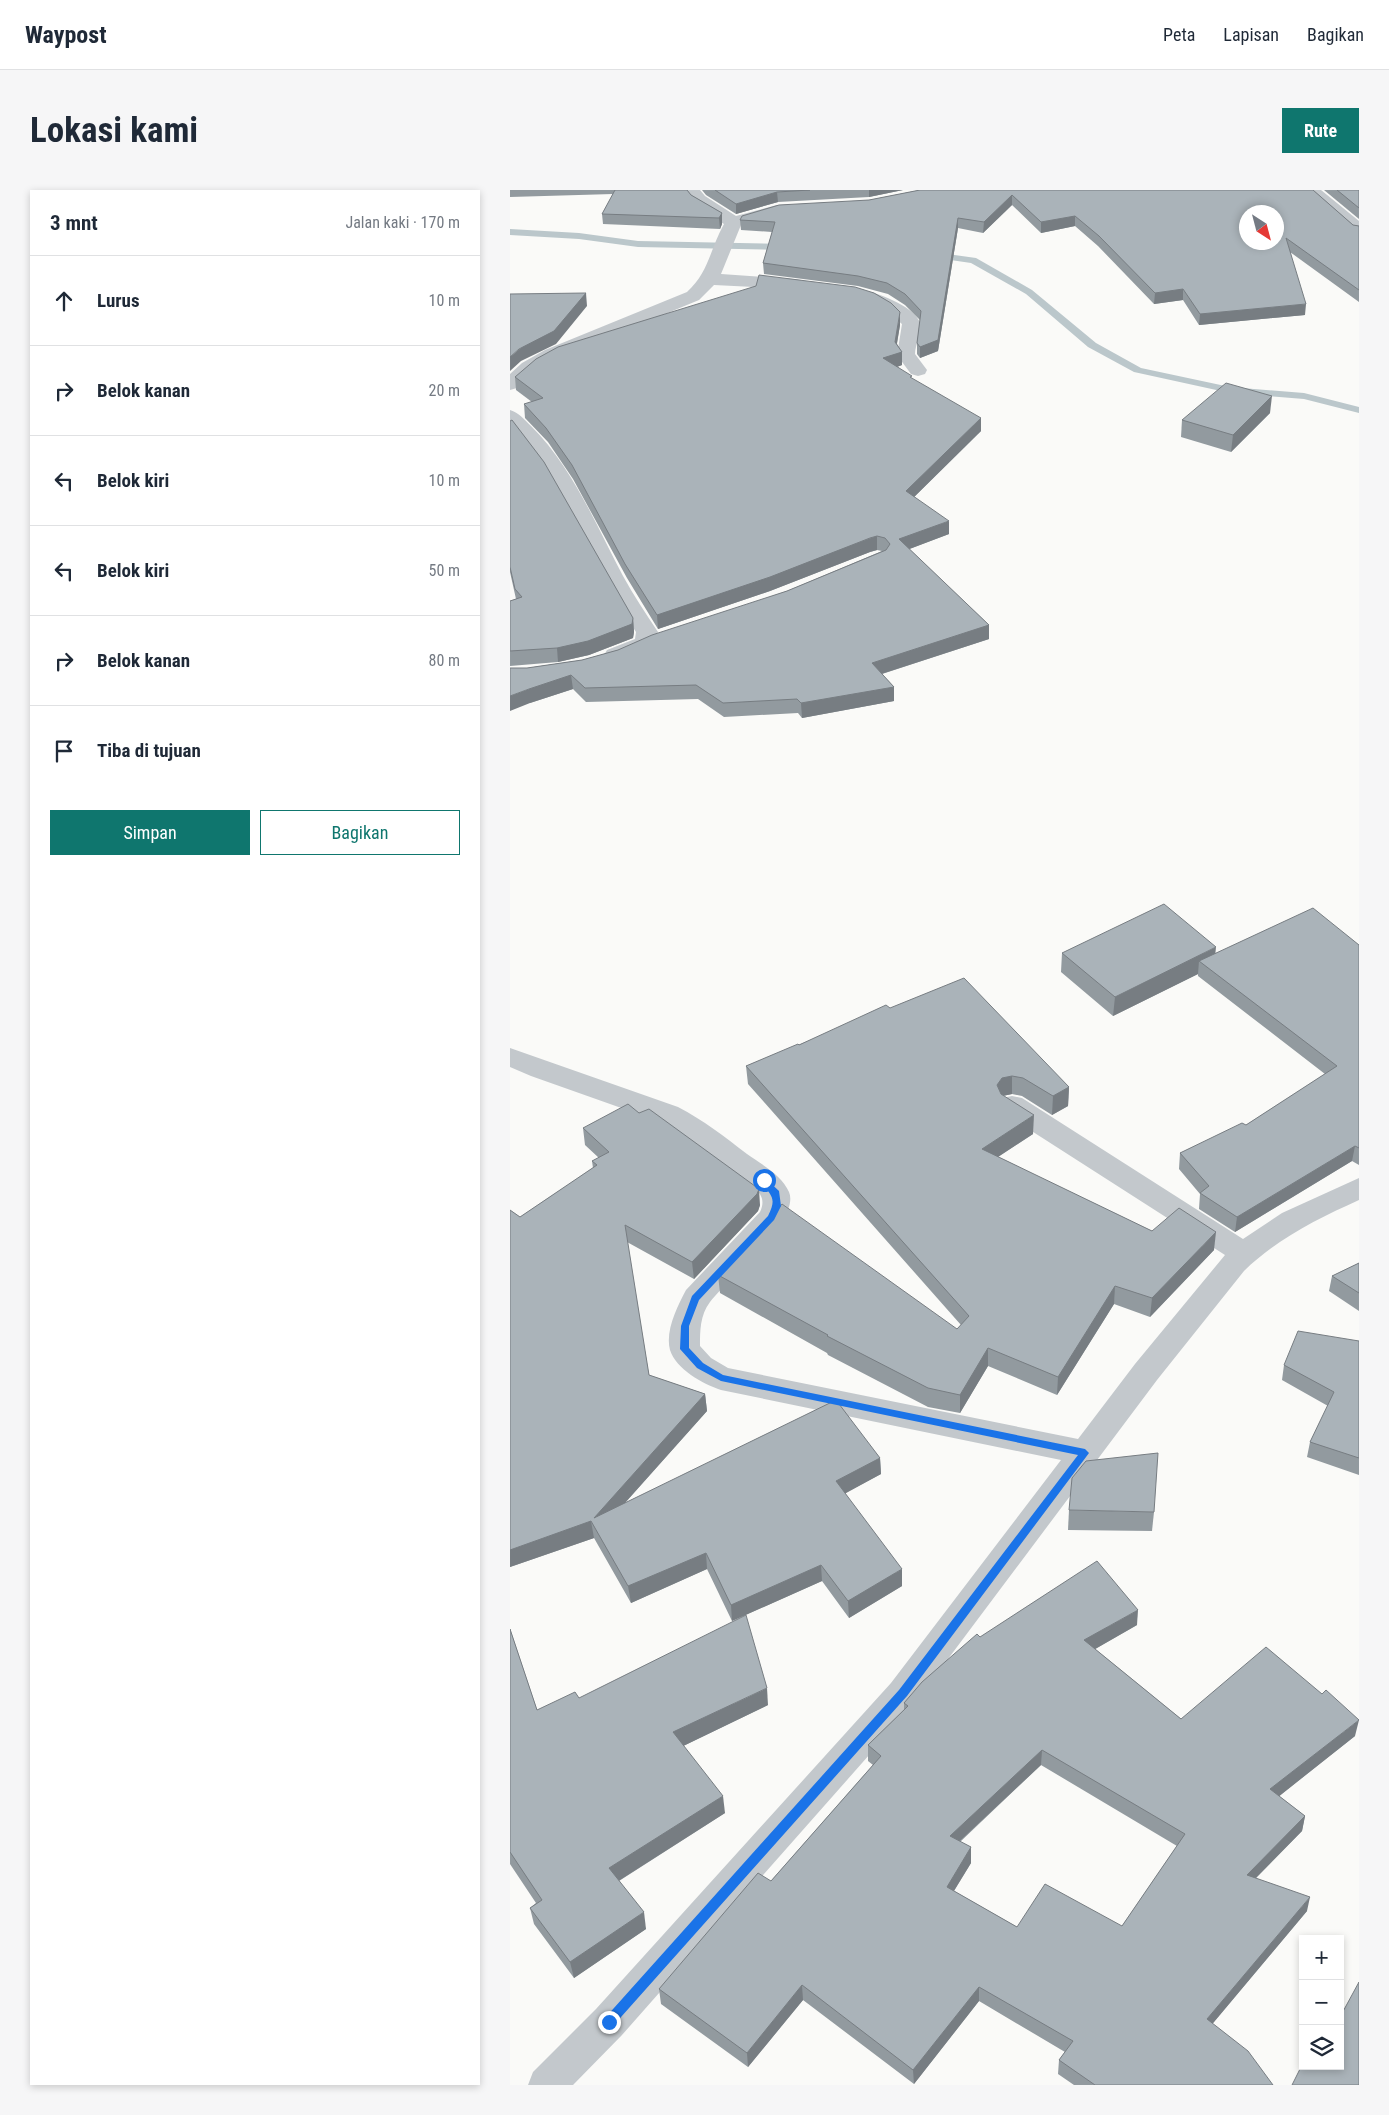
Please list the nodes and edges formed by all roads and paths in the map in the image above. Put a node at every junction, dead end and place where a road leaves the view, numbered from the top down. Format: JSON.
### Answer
{"nodes":[{"id":1,"x":691,"y":190,"type":"edge"},
{"id":2,"x":1311,"y":190,"type":"edge"},
{"id":3,"x":789,"y":209,"type":"edge"},
{"id":4,"x":730,"y":228,"type":"junction"},
{"id":5,"x":1359,"y":230,"type":"edge"},
{"id":6,"x":713,"y":274,"type":"junction"},
{"id":7,"x":811,"y":286,"type":"edge"},
{"id":8,"x":848,"y":292,"type":"edge"},
{"id":9,"x":918,"y":370,"type":"dead end"},
{"id":10,"x":510,"y":384,"type":"edge"},
{"id":11,"x":510,"y":416,"type":"edge"},
{"id":12,"x":670,"y":635,"type":"edge"},
{"id":13,"x":644,"y":642,"type":"junction"},
{"id":14,"x":596,"y":661,"type":"edge"},
{"id":15,"x":510,"y":1057,"type":"edge"},
{"id":16,"x":1012,"y":1105,"type":"edge"},
{"id":17,"x":1359,"y":1188,"type":"edge"},
{"id":18,"x":1244,"y":1253,"type":"junction"},
{"id":19,"x":1085,"y":1453,"type":"junction"},
{"id":20,"x":547,"y":2085,"type":"edge"}],
"edges":[{"from":1,"to":4,"type":"street"},
{"from":2,"to":5,"type":"street"},
{"from":3,"to":4,"type":"street"},
{"from":4,"to":6,"type":"street"},
{"from":6,"to":7,"type":"street"},
{"from":6,"to":10,"type":"street"},
{"from":8,"to":9,"type":"street"},
{"from":11,"to":13,"type":"street"},
{"from":12,"to":13,"type":"street"},
{"from":13,"to":14,"type":"street"},
{"from":15,"to":19,"type":"street"},
{"from":16,"to":18,"type":"street"},
{"from":17,"to":18,"type":"street"},
{"from":18,"to":19,"type":"street"},
{"from":19,"to":20,"type":"street"}]}
